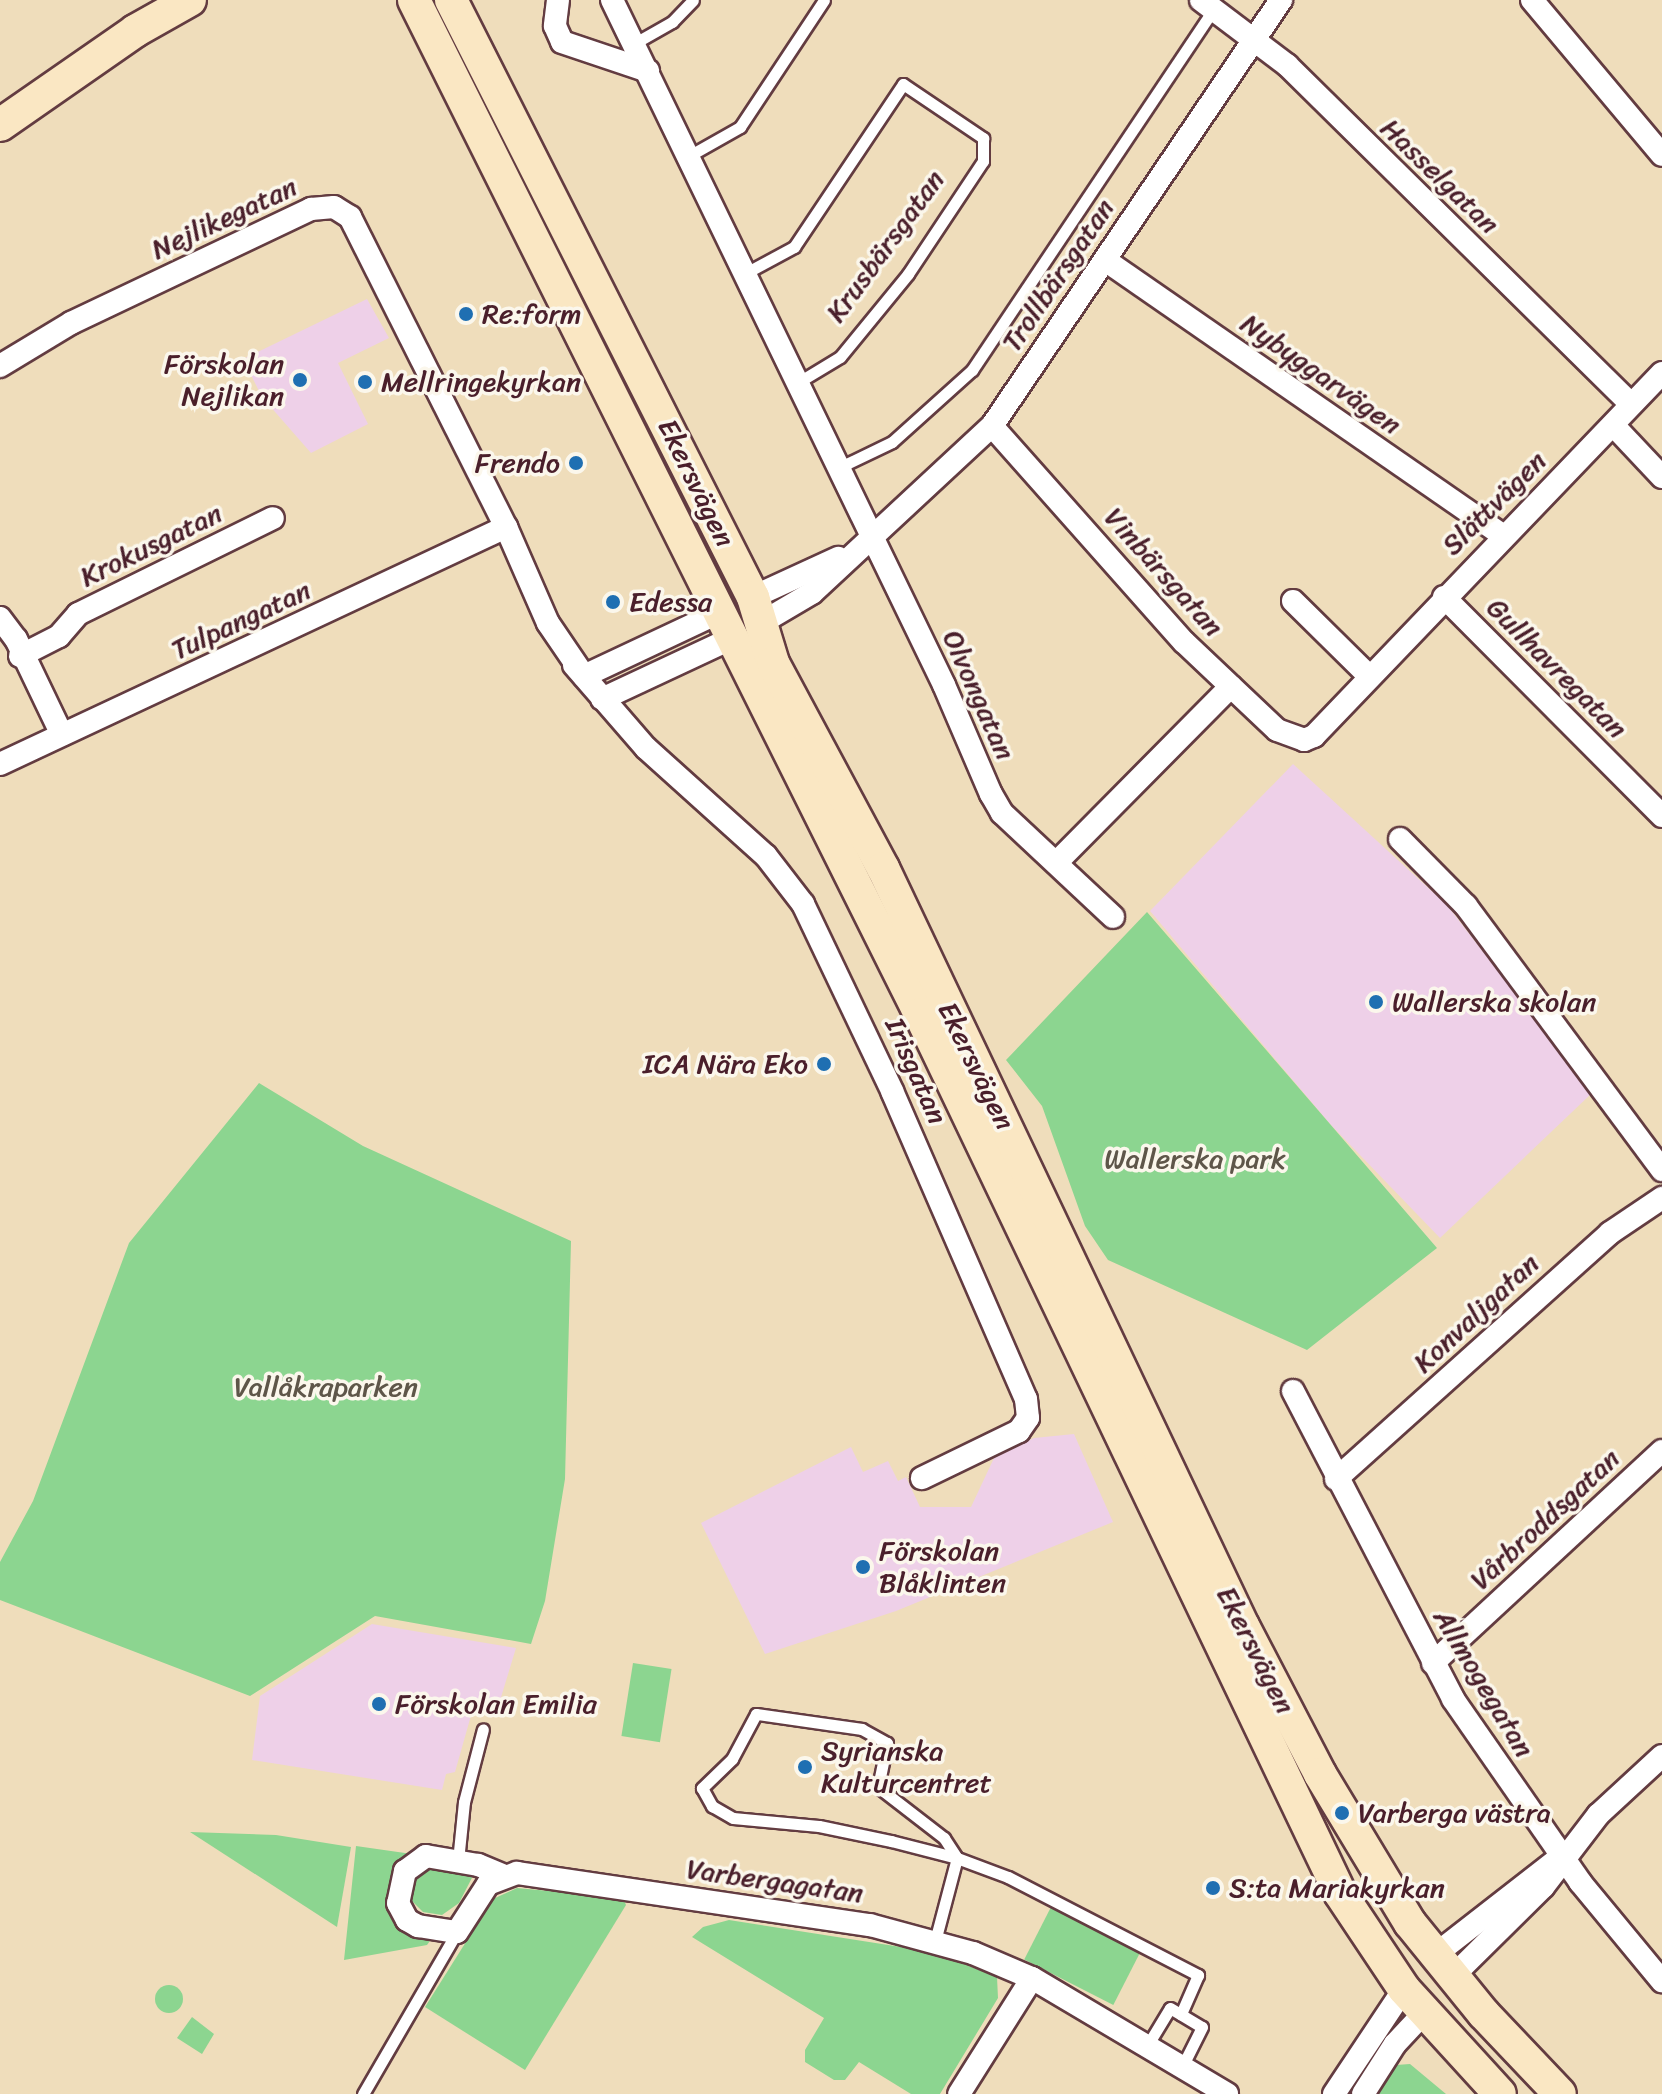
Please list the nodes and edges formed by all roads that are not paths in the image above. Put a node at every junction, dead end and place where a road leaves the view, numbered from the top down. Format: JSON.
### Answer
{"nodes":[{"id":1,"x":414,"y":0,"type":"edge"},
{"id":2,"x":451,"y":0,"type":"edge"},
{"id":3,"x":558,"y":0,"type":"edge"},
{"id":4,"x":612,"y":0,"type":"edge"},
{"id":5,"x":693,"y":0,"type":"edge"},
{"id":6,"x":824,"y":0,"type":"edge"},
{"id":7,"x":1281,"y":0,"type":"edge"},
{"id":8,"x":1532,"y":0,"type":"edge"},
{"id":9,"x":182,"y":3,"type":"edge"},
{"id":10,"x":1207,"y":4,"type":"edge"},
{"id":11,"x":1254,"y":42,"type":"junction"},
{"id":12,"x":635,"y":43,"type":"junction"},
{"id":13,"x":648,"y":71,"type":"junction"},
{"id":14,"x":0,"y":125,"type":"edge"},
{"id":15,"x":1662,"y":155,"type":"edge"},
{"id":16,"x":686,"y":157,"type":"junction"},
{"id":17,"x":1105,"y":260,"type":"junction"},
{"id":18,"x":742,"y":275,"type":"junction"},
{"id":19,"x":0,"y":366,"type":"edge"},
{"id":20,"x":1662,"y":373,"type":"edge"},
{"id":21,"x":796,"y":383,"type":"junction"},
{"id":22,"x":1631,"y":404,"type":"junction"},
{"id":23,"x":992,"y":426,"type":"junction"},
{"id":24,"x":1614,"y":426,"type":"junction"},
{"id":25,"x":838,"y":469,"type":"junction"},
{"id":26,"x":1662,"y":477,"type":"edge"},
{"id":27,"x":273,"y":518,"type":"dead end"},
{"id":28,"x":506,"y":527,"type":"junction"},
{"id":29,"x":870,"y":535,"type":"junction"},
{"id":30,"x":1503,"y":536,"type":"junction"},
{"id":31,"x":1444,"y":597,"type":"junction"},
{"id":32,"x":1293,"y":601,"type":"dead end"},
{"id":33,"x":757,"y":610,"type":"junction"},
{"id":34,"x":0,"y":618,"type":"edge"},
{"id":35,"x":726,"y":625,"type":"junction"},
{"id":36,"x":20,"y":656,"type":"junction"},
{"id":37,"x":1368,"y":675,"type":"junction"},
{"id":38,"x":1231,"y":686,"type":"junction"},
{"id":39,"x":593,"y":689,"type":"junction"},
{"id":40,"x":62,"y":735,"type":"junction"},
{"id":41,"x":1304,"y":740,"type":"joint"},
{"id":42,"x":0,"y":764,"type":"edge"},
{"id":43,"x":1662,"y":816,"type":"edge"},
{"id":44,"x":1400,"y":839,"type":"dead end"},
{"id":45,"x":1057,"y":862,"type":"junction"},
{"id":46,"x":1113,"y":917,"type":"dead end"},
{"id":47,"x":1662,"y":1170,"type":"edge"},
{"id":48,"x":1662,"y":1198,"type":"edge"},
{"id":49,"x":1293,"y":1391,"type":"dead end"},
{"id":50,"x":1662,"y":1451,"type":"edge"},
{"id":51,"x":922,"y":1478,"type":"dead end"},
{"id":52,"x":1336,"y":1479,"type":"junction"},
{"id":53,"x":1433,"y":1663,"type":"junction"},
{"id":54,"x":483,"y":1729,"type":"dead end"},
{"id":55,"x":1662,"y":1756,"type":"edge"},
{"id":56,"x":1562,"y":1856,"type":"junction"},
{"id":57,"x":957,"y":1858,"type":"junction"},
{"id":58,"x":458,"y":1861,"type":"junction"},
{"id":59,"x":502,"y":1875,"type":"junction"},
{"id":60,"x":457,"y":1932,"type":"junction"},
{"id":61,"x":935,"y":1941,"type":"junction"},
{"id":62,"x":1444,"y":1965,"type":"junction"},
{"id":63,"x":1032,"y":1978,"type":"junction"},
{"id":64,"x":1662,"y":1981,"type":"edge"},
{"id":65,"x":1414,"y":2001,"type":"junction"},
{"id":66,"x":1175,"y":2011,"type":"junction"},
{"id":67,"x":1147,"y":2046,"type":"junction"},
{"id":68,"x":1182,"y":2067,"type":"junction"},
{"id":69,"x":363,"y":2094,"type":"edge"},
{"id":70,"x":959,"y":2094,"type":"edge"},
{"id":71,"x":1227,"y":2094,"type":"edge"},
{"id":72,"x":1334,"y":2094,"type":"edge"},
{"id":73,"x":1363,"y":2094,"type":"edge"},
{"id":74,"x":1500,"y":2094,"type":"edge"},
{"id":75,"x":1560,"y":2094,"type":"edge"}],
"edges":[{"from":1,"to":35,"type":"main road","name":"Ekersvägen"},
{"from":2,"to":33,"type":"main road","name":"Ekersvägen"},
{"from":3,"to":13,"type":"street"},
{"from":4,"to":12,"type":"street"},
{"from":5,"to":12,"type":"lane"},
{"from":6,"to":16,"type":"lane"},
{"from":7,"to":11,"type":"street","name":"Trollbärsgatan"},
{"from":8,"to":15,"type":"street"},
{"from":9,"to":14,"type":"main road"},
{"from":10,"to":11,"type":"street","name":"Hasselgatan"},
{"from":10,"to":25,"type":"lane","name":"Trollbärsgatan"},
{"from":11,"to":17,"type":"street","name":"Trollbärsgatan"},
{"from":11,"to":22,"type":"street","name":"Hasselgatan"},
{"from":12,"to":13,"type":"street"},
{"from":13,"to":16,"type":"street"},
{"from":16,"to":18,"type":"street"},
{"from":17,"to":23,"type":"street","name":"Trollbärsgatan"},
{"from":17,"to":30,"type":"street","name":"Nybyggarvägen"},
{"from":18,"to":21,"type":"street"},
{"from":18,"to":21,"type":"lane","name":"Krusbärsgatan"},
{"from":19,"to":28,"type":"street","name":"Nejlikegatan"},
{"from":20,"to":22,"type":"street","name":"Slättvägen"},
{"from":21,"to":25,"type":"street"},
{"from":22,"to":24,"type":"street","name":"Slättvägen"},
{"from":23,"to":29,"type":"street","name":"Trollbärsgatan"},
{"from":23,"to":38,"type":"street","name":"Vinbärsgatan"},
{"from":24,"to":26,"type":"street"},
{"from":24,"to":30,"type":"street","name":"Slättvägen"},
{"from":25,"to":29,"type":"street"},
{"from":27,"to":36,"type":"street","name":"Krokusgatan"},
{"from":28,"to":39,"type":"street","name":"Nejlikegatan"},
{"from":28,"to":40,"type":"street","name":"Tulpangatan"},
{"from":29,"to":33,"type":"street","name":"Trollbärsgatan"},
{"from":29,"to":45,"type":"street","name":"Olvongatan"},
{"from":30,"to":31,"type":"street","name":"Slättvägen"},
{"from":31,"to":37,"type":"street","name":"Slättvägen"},
{"from":31,"to":43,"type":"street","name":"Gullhavregatan"},
{"from":32,"to":37,"type":"street"},
{"from":33,"to":35,"type":"main road"},
{"from":33,"to":62,"type":"main road","name":"Ekersvägen"},
{"from":34,"to":36,"type":"street"},
{"from":35,"to":39,"type":"street"},
{"from":35,"to":65,"type":"main road","name":"Ekersvägen"},
{"from":36,"to":40,"type":"street"},
{"from":37,"to":41,"type":"street","name":"Slättvägen"},
{"from":38,"to":41,"type":"street","name":"Vinbärsgatan"},
{"from":38,"to":45,"type":"street"},
{"from":39,"to":51,"type":"street","name":"Irisgatan"},
{"from":40,"to":42,"type":"street","name":"Tulpangatan"},
{"from":44,"to":47,"type":"street"},
{"from":45,"to":46,"type":"street","name":"Olvongatan"},
{"from":48,"to":52,"type":"street","name":"Konvaljgatan"},
{"from":49,"to":52,"type":"street","name":"Allmogegatan"},
{"from":50,"to":53,"type":"street","name":"Vårbroddsgatan"},
{"from":52,"to":53,"type":"street","name":"Allmogegatan"},
{"from":53,"to":56,"type":"street","name":"Allmogegatan"},
{"from":54,"to":58,"type":"lane"},
{"from":55,"to":56,"type":"street"},
{"from":56,"to":62,"type":"street"},
{"from":56,"to":64,"type":"street","name":"Allmogegatan"},
{"from":57,"to":57,"type":"lane"},
{"from":57,"to":61,"type":"lane"},
{"from":57,"to":66,"type":"lane"},
{"from":58,"to":59,"type":"street","name":"Varbergagatan"},
{"from":58,"to":60,"type":"street","name":"Varbergagatan"},
{"from":59,"to":60,"type":"street"},
{"from":59,"to":61,"type":"street","name":"Varbergagatan"},
{"from":60,"to":69,"type":"lane"},
{"from":61,"to":63,"type":"street","name":"Varbergagatan"},
{"from":62,"to":65,"type":"main road"},
{"from":62,"to":75,"type":"main road","name":"Ekersvägen"},
{"from":63,"to":67,"type":"street","name":"Varbergagatan"},
{"from":63,"to":70,"type":"street"},
{"from":65,"to":72,"type":"street"},
{"from":65,"to":73,"type":"street"},
{"from":65,"to":74,"type":"main road","name":"Ekersvägen"},
{"from":66,"to":67,"type":"lane"},
{"from":66,"to":68,"type":"lane"},
{"from":67,"to":68,"type":"street","name":"Varbergagatan"},
{"from":68,"to":71,"type":"street","name":"Varbergagatan"}]}
